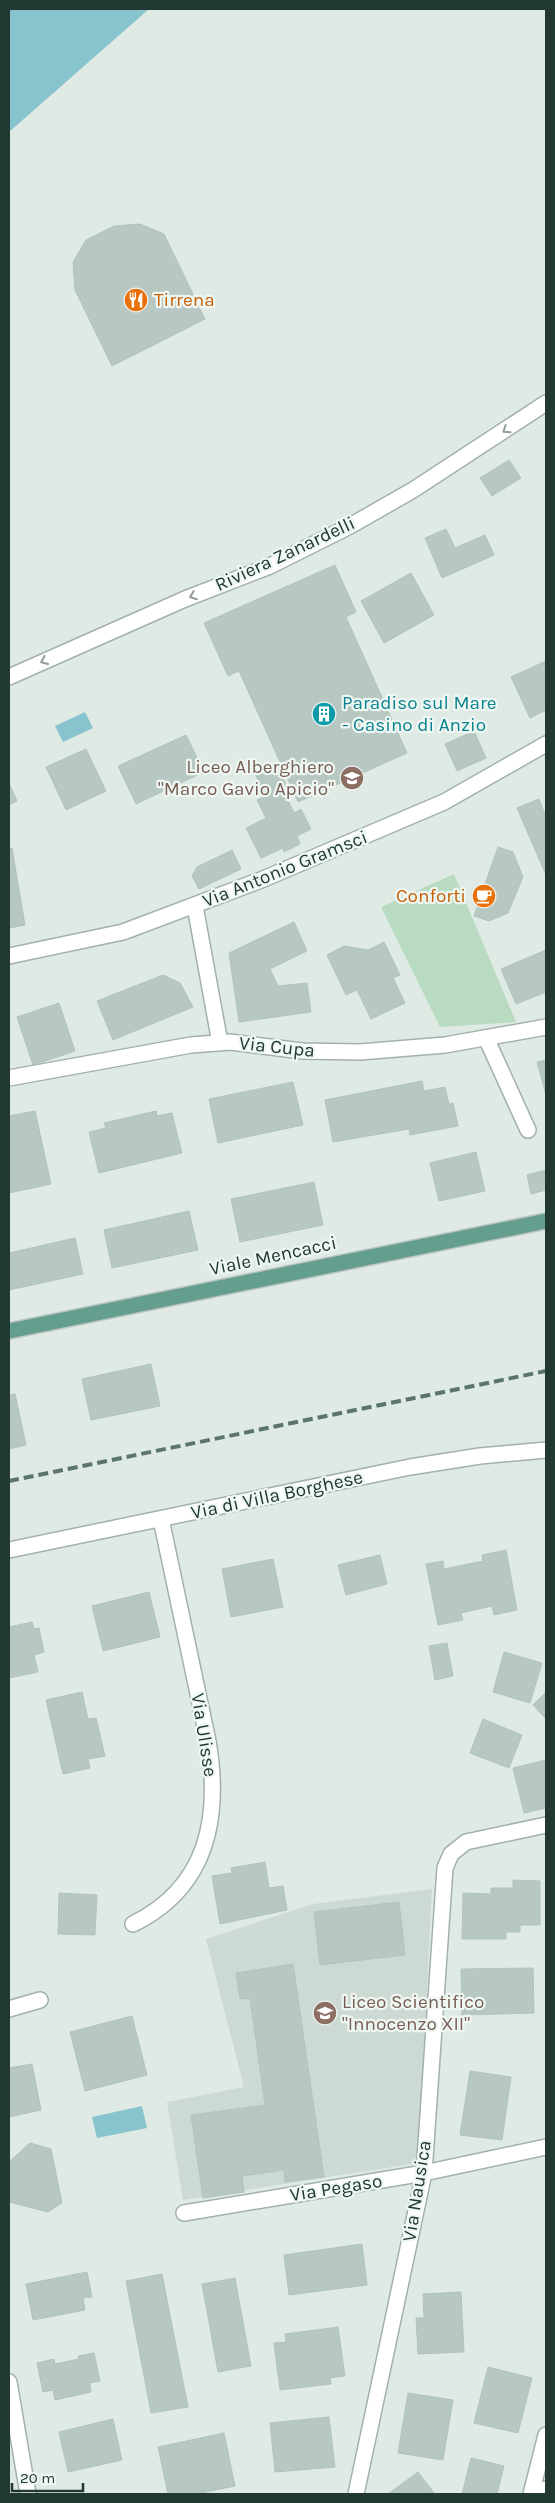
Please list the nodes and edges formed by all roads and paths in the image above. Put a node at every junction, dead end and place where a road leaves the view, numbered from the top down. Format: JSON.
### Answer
{"nodes":[{"id":1,"x":546,"y":403,"type":"edge"},
{"id":2,"x":9,"y":677,"type":"edge"},
{"id":3,"x":546,"y":744,"type":"edge"},
{"id":4,"x":195,"y":906,"type":"junction"},
{"id":5,"x":9,"y":956,"type":"edge"},
{"id":6,"x":546,"y":1028,"type":"edge"},
{"id":7,"x":488,"y":1040,"type":"junction"},
{"id":8,"x":220,"y":1042,"type":"junction"},
{"id":9,"x":9,"y":1078,"type":"edge"},
{"id":10,"x":528,"y":1130,"type":"dead end"},
{"id":11,"x":546,"y":1221,"type":"edge"},
{"id":12,"x":9,"y":1331,"type":"edge"},
{"id":13,"x":546,"y":1450,"type":"edge"},
{"id":14,"x":161,"y":1519,"type":"junction"},
{"id":15,"x":9,"y":1550,"type":"edge"},
{"id":16,"x":546,"y":1825,"type":"edge"},
{"id":17,"x":133,"y":1924,"type":"dead end"},
{"id":18,"x":40,"y":2000,"type":"dead end"},
{"id":19,"x":9,"y":2009,"type":"edge"},
{"id":20,"x":546,"y":2147,"type":"edge"},
{"id":21,"x":424,"y":2174,"type":"junction"},
{"id":22,"x":184,"y":2213,"type":"dead end"},
{"id":23,"x":9,"y":2382,"type":"edge"},
{"id":24,"x":546,"y":2435,"type":"edge"},
{"id":25,"x":546,"y":2489,"type":"edge"},
{"id":26,"x":28,"y":2494,"type":"edge"},
{"id":27,"x":356,"y":2494,"type":"edge"},
{"id":28,"x":531,"y":2494,"type":"edge"},
{"id":29,"x":536,"y":2494,"type":"edge"}],
"edges":[{"from":1,"to":2,"type":"street","name":"Riviera Zanardelli","one_way":true},
{"from":3,"to":4,"type":"street","name":"Via Antonio Gramsci"},
{"from":4,"to":5,"type":"street","name":"Via Antonio Gramsci"},
{"from":4,"to":8,"type":"street"},
{"from":6,"to":7,"type":"street","name":"Via Cupa"},
{"from":7,"to":8,"type":"street","name":"Via Cupa"},
{"from":7,"to":10,"type":"street"},
{"from":8,"to":9,"type":"street","name":"Via Cupa"},
{"from":11,"to":12,"type":"main road","name":"Viale Mencacci"},
{"from":13,"to":14,"type":"street","name":"Via di Villa Borghese"},
{"from":14,"to":15,"type":"street","name":"Via di Villa Borghese"},
{"from":14,"to":17,"type":"street","name":"Via Ulisse"},
{"from":16,"to":21,"type":"street","name":"Via Nausica"},
{"from":18,"to":19,"type":"street"},
{"from":20,"to":21,"type":"street","name":"Via Pegaso"},
{"from":21,"to":22,"type":"street","name":"Via Pegaso"},
{"from":21,"to":27,"type":"street","name":"Via Nausica"},
{"from":23,"to":26,"type":"street"},
{"from":24,"to":28,"type":"street"},
{"from":25,"to":29,"type":"street"}]}
